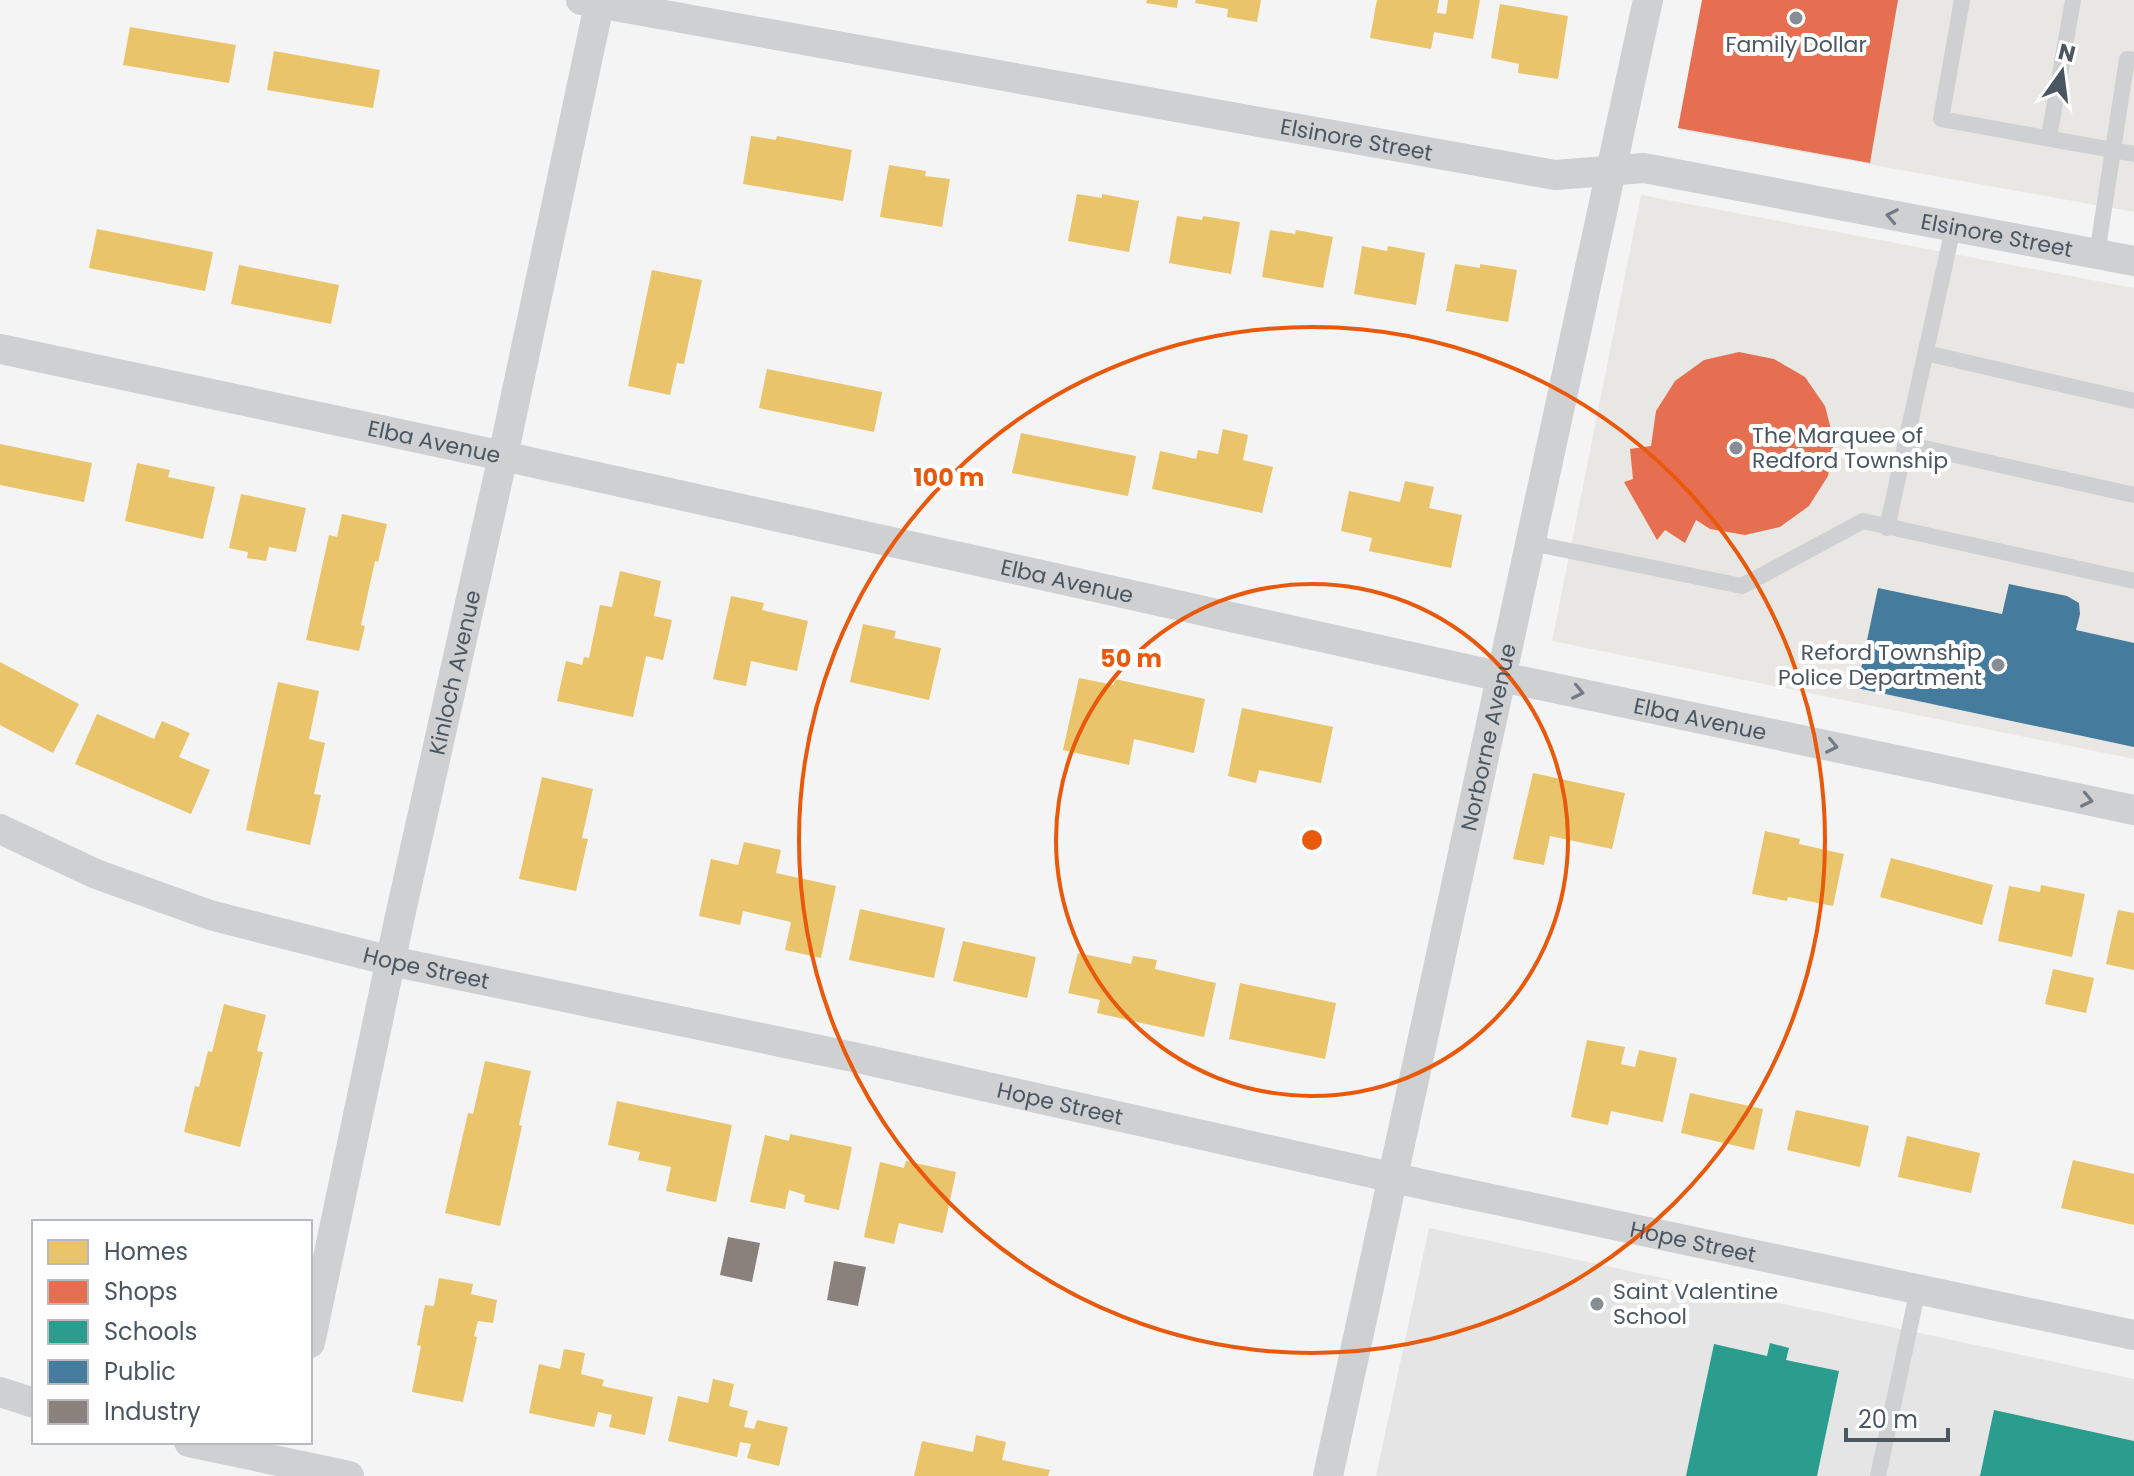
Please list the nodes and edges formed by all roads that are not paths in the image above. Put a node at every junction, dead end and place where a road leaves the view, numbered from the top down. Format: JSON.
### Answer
{"nodes":[{"id":1,"x":1648,"y":0,"type":"edge"},
{"id":2,"x":1962,"y":0,"type":"edge"},
{"id":3,"x":2073,"y":0,"type":"edge"},
{"id":4,"x":593,"y":1,"type":"edge"},
{"id":5,"x":2134,"y":60,"type":"edge"},
{"id":6,"x":2049,"y":137,"type":"junction"},
{"id":7,"x":2112,"y":149,"type":"junction"},
{"id":8,"x":2134,"y":154,"type":"edge"},
{"id":9,"x":1611,"y":171,"type":"junction"},
{"id":10,"x":1953,"y":228,"type":"junction"},
{"id":11,"x":2097,"y":254,"type":"junction"},
{"id":12,"x":2134,"y":261,"type":"edge"},
{"id":13,"x":0,"y":349,"type":"edge"},
{"id":14,"x":1926,"y":353,"type":"junction"},
{"id":15,"x":2134,"y":401,"type":"edge"},
{"id":16,"x":1906,"y":444,"type":"junction"},
{"id":17,"x":503,"y":456,"type":"junction"},
{"id":18,"x":2134,"y":495,"type":"edge"},
{"id":19,"x":1887,"y":528,"type":"junction"},
{"id":20,"x":1531,"y":543,"type":"junction"},
{"id":21,"x":2134,"y":581,"type":"edge"},
{"id":22,"x":1502,"y":677,"type":"junction"},
{"id":23,"x":2134,"y":810,"type":"edge"},
{"id":24,"x":0,"y":829,"type":"edge"},
{"id":25,"x":391,"y":961,"type":"junction"},
{"id":26,"x":1392,"y":1177,"type":"junction"},
{"id":27,"x":1918,"y":1289,"type":"junction"},
{"id":28,"x":312,"y":1334,"type":"edge"},
{"id":29,"x":2134,"y":1335,"type":"edge"},
{"id":30,"x":0,"y":1392,"type":"edge"},
{"id":31,"x":32,"y":1402,"type":"edge"},
{"id":32,"x":200,"y":1444,"type":"edge"},
{"id":33,"x":286,"y":1460,"type":"edge"},
{"id":34,"x":349,"y":1476,"type":"edge"},
{"id":35,"x":1328,"y":1476,"type":"edge"},
{"id":36,"x":1878,"y":1476,"type":"edge"}],
"edges":[{"from":1,"to":9,"type":"street","name":"Norborne Avenue"},
{"from":2,"to":6,"type":"lane"},
{"from":3,"to":6,"type":"lane"},
{"from":4,"to":9,"type":"street","name":"Elsinore Street"},
{"from":4,"to":17,"type":"street","name":"Kinloch Avenue"},
{"from":5,"to":7,"type":"lane"},
{"from":6,"to":7,"type":"lane"},
{"from":7,"to":8,"type":"lane"},
{"from":7,"to":11,"type":"lane"},
{"from":10,"to":9,"type":"street","name":"Elsinore Street","one_way":true},
{"from":9,"to":20,"type":"street","name":"Norborne Avenue"},
{"from":10,"to":11,"type":"street","name":"Elsinore Street"},
{"from":10,"to":14,"type":"lane"},
{"from":11,"to":12,"type":"street","name":"Elsinore Street"},
{"from":13,"to":17,"type":"street","name":"Elba Avenue"},
{"from":14,"to":15,"type":"lane"},
{"from":14,"to":16,"type":"lane"},
{"from":16,"to":18,"type":"lane"},
{"from":16,"to":19,"type":"lane"},
{"from":17,"to":22,"type":"street","name":"Elba Avenue"},
{"from":17,"to":25,"type":"street","name":"Kinloch Avenue"},
{"from":19,"to":20,"type":"lane"},
{"from":19,"to":21,"type":"lane"},
{"from":20,"to":22,"type":"street","name":"Norborne Avenue"},
{"from":22,"to":23,"type":"street","name":"Elba Avenue","one_way":true},
{"from":22,"to":26,"type":"street","name":"Norborne Avenue"},
{"from":24,"to":25,"type":"street","name":"Hope Street"},
{"from":25,"to":26,"type":"street","name":"Hope Street"},
{"from":25,"to":28,"type":"street","name":"Kinloch Avenue"},
{"from":26,"to":27,"type":"street","name":"Hope Street"},
{"from":26,"to":35,"type":"street","name":"Norborne Avenue"},
{"from":27,"to":29,"type":"street","name":"Hope Street"},
{"from":27,"to":36,"type":"lane"},
{"from":30,"to":31,"type":"street"},
{"from":32,"to":33,"type":"street"},
{"from":33,"to":34,"type":"street"}]}
